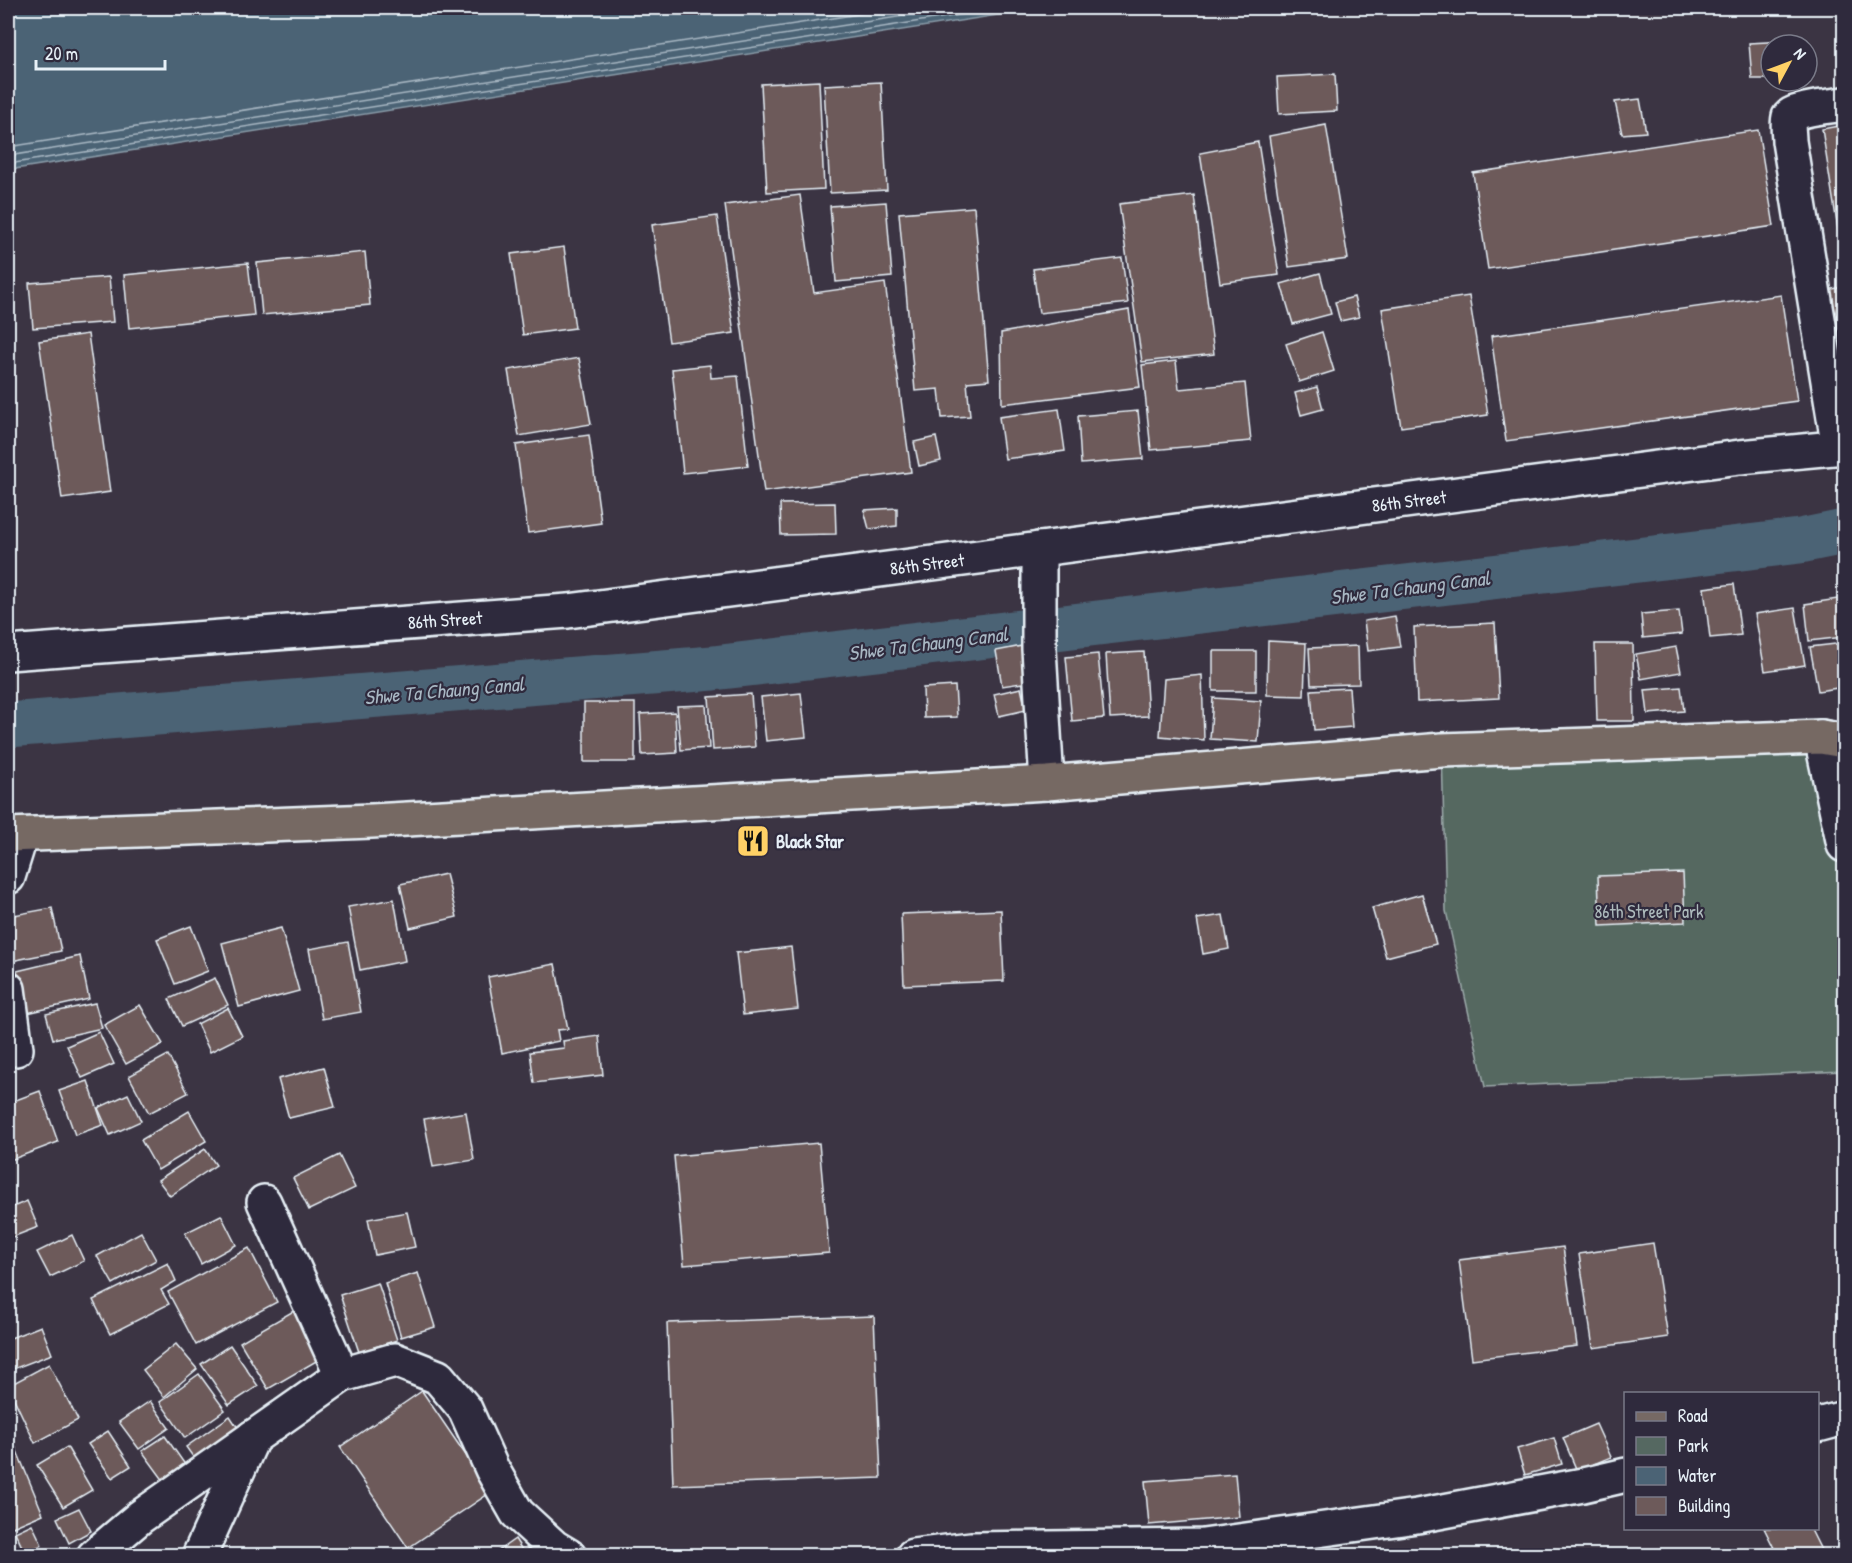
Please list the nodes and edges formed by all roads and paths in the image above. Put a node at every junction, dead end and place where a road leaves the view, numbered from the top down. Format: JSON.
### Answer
{"nodes":[{"id":1,"x":1845,"y":104,"type":"edge"},
{"id":2,"x":1842,"y":448,"type":"edge"},
{"id":3,"x":1039,"y":549,"type":"junction"},
{"id":4,"x":8,"y":653,"type":"edge"},
{"id":5,"x":1833,"y":739,"type":"edge"},
{"id":6,"x":1047,"y":783,"type":"junction"},
{"id":7,"x":14,"y":835,"type":"edge"},
{"id":8,"x":1845,"y":845,"type":"edge"},
{"id":9,"x":8,"y":877,"type":"edge"},
{"id":10,"x":8,"y":989,"type":"edge"},
{"id":11,"x":16,"y":1049,"type":"dead end"},
{"id":12,"x":264,"y":1202,"type":"dead end"},
{"id":13,"x":342,"y":1374,"type":"junction"},
{"id":14,"x":1845,"y":1418,"type":"edge"},
{"id":15,"x":1819,"y":1425,"type":"edge"},
{"id":16,"x":254,"y":1435,"type":"junction"},
{"id":17,"x":1624,"y":1475,"type":"edge"},
{"id":18,"x":94,"y":1556,"type":"edge"},
{"id":19,"x":199,"y":1556,"type":"edge"},
{"id":20,"x":569,"y":1556,"type":"edge"},
{"id":21,"x":913,"y":1556,"type":"edge"}],
"edges":[{"from":1,"to":2,"type":"street"},
{"from":2,"to":3,"type":"street","name":"86th Street"},
{"from":3,"to":4,"type":"street","name":"86th Street"},
{"from":3,"to":6,"type":"street"},
{"from":5,"to":6,"type":"main road"},
{"from":5,"to":8,"type":"street"},
{"from":6,"to":7,"type":"main road"},
{"from":7,"to":9,"type":"street"},
{"from":10,"to":11,"type":"street"},
{"from":12,"to":13,"type":"street"},
{"from":13,"to":16,"type":"street"},
{"from":13,"to":20,"type":"street"},
{"from":14,"to":15,"type":"street"},
{"from":16,"to":18,"type":"street"},
{"from":16,"to":19,"type":"street"},
{"from":17,"to":21,"type":"street"}]}
